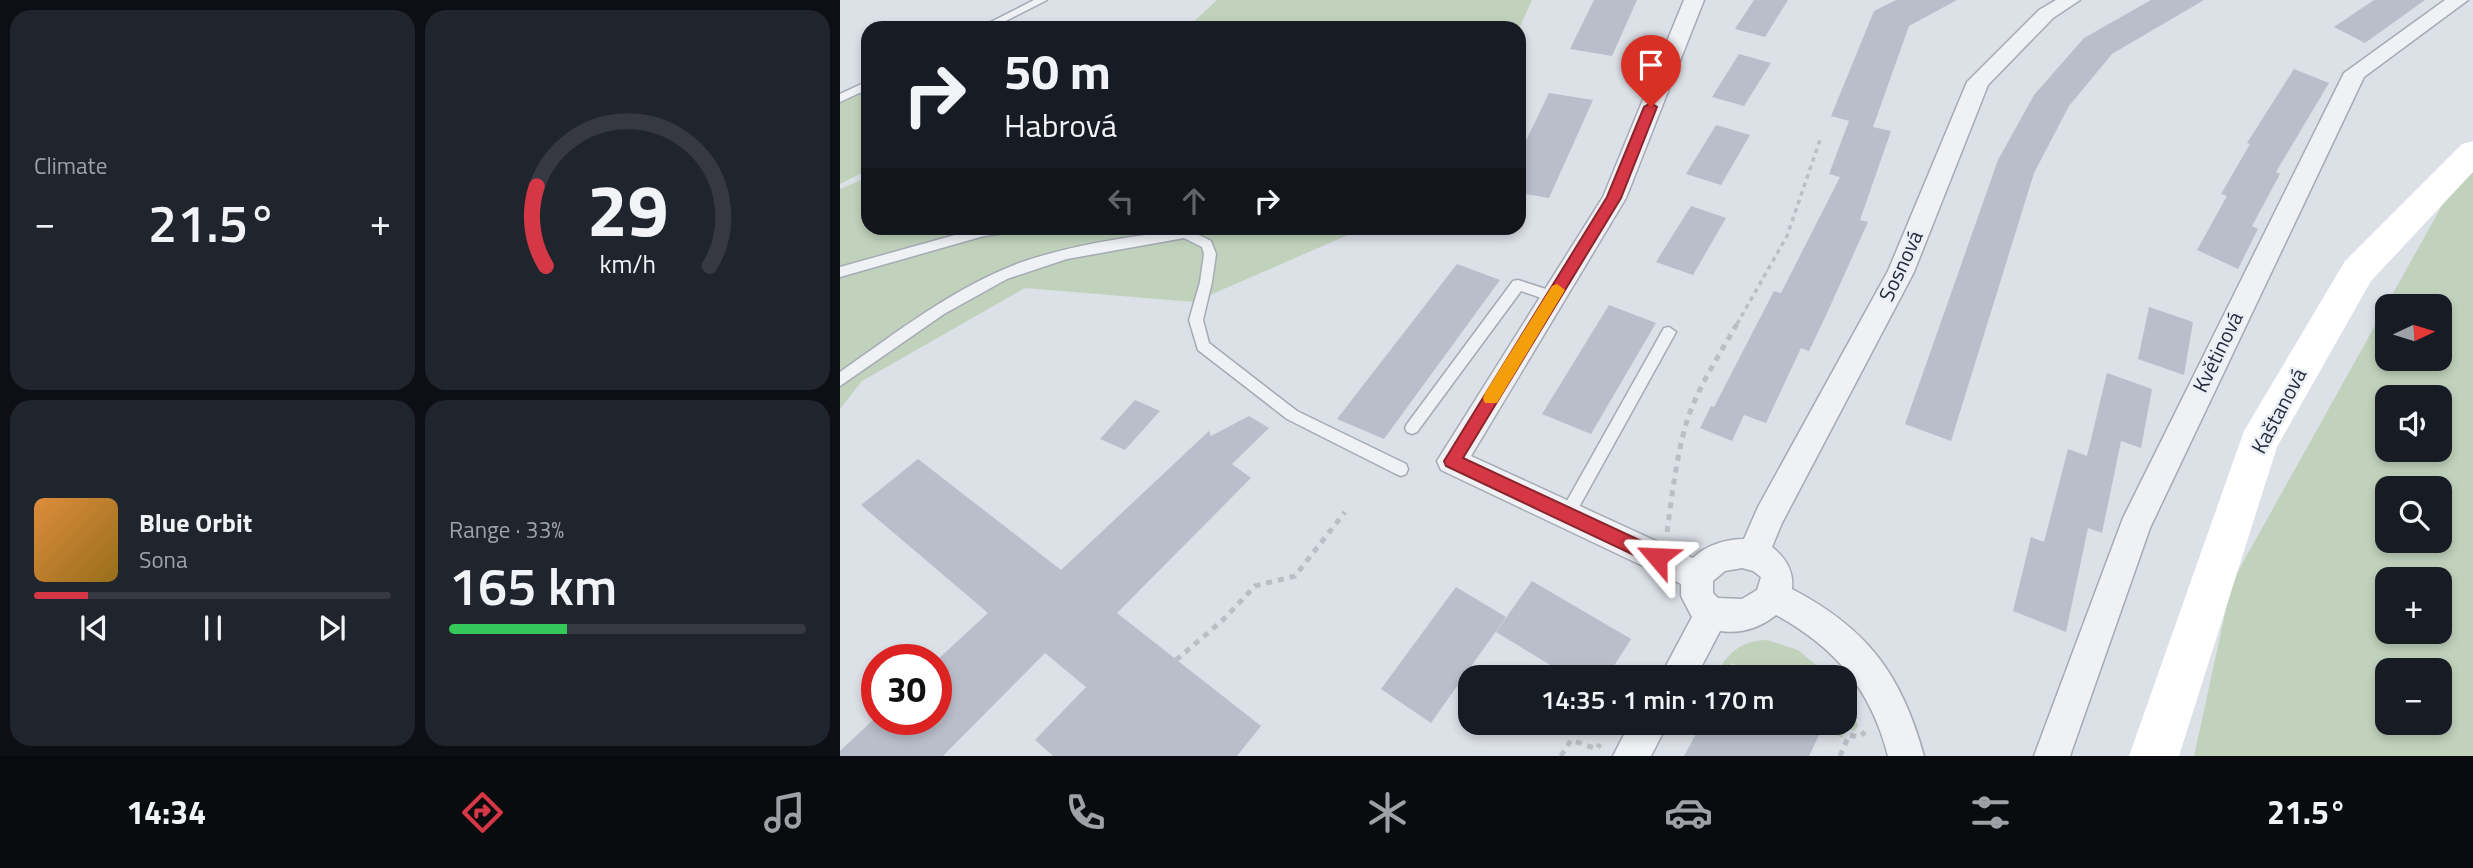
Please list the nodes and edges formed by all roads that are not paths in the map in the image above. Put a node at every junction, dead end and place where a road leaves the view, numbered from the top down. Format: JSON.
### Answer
{"nodes":[{"id":1,"x":1042,"y":0,"type":"edge"},
{"id":2,"x":1695,"y":0,"type":"edge"},
{"id":3,"x":2070,"y":0,"type":"edge"},
{"id":4,"x":2458,"y":0,"type":"edge"},
{"id":5,"x":998,"y":21,"type":"edge"},
{"id":6,"x":861,"y":88,"type":"edge"},
{"id":7,"x":840,"y":98,"type":"edge"},
{"id":8,"x":2473,"y":152,"type":"edge"},
{"id":9,"x":970,"y":235,"type":"edge"},
{"id":10,"x":1191,"y":235,"type":"joint"},
{"id":11,"x":840,"y":272,"type":"edge"},
{"id":12,"x":1553,"y":297,"type":"junction"},
{"id":13,"x":1670,"y":332,"type":"dead end"},
{"id":14,"x":840,"y":380,"type":"edge"},
{"id":15,"x":1412,"y":428,"type":"dead end"},
{"id":16,"x":1401,"y":469,"type":"dead end"},
{"id":17,"x":1568,"y":513,"type":"junction"},
{"id":18,"x":1753,"y":555,"type":"junction"},
{"id":19,"x":1698,"y":576,"type":"junction"},
{"id":20,"x":1774,"y":597,"type":"junction"},
{"id":21,"x":1712,"y":614,"type":"junction"},
{"id":22,"x":1683,"y":665,"type":"edge"},
{"id":23,"x":1634,"y":735,"type":"edge"},
{"id":24,"x":1616,"y":748,"type":"edge"},
{"id":25,"x":1906,"y":756,"type":"edge"},
{"id":26,"x":2052,"y":756,"type":"edge"},
{"id":27,"x":2154,"y":756,"type":"edge"}],
"edges":[{"from":1,"to":5,"type":"lane"},
{"from":2,"to":12,"type":"street"},
{"from":3,"to":18,"type":"street","name":"Sosnová"},
{"from":4,"to":26,"type":"street","name":"Květinová"},
{"from":6,"to":7,"type":"lane"},
{"from":8,"to":27,"type":"street","name":"Kaštanová"},
{"from":9,"to":11,"type":"lane"},
{"from":10,"to":14,"type":"lane"},
{"from":10,"to":16,"type":"lane"},
{"from":12,"to":15,"type":"lane"},
{"from":12,"to":17,"type":"street"},
{"from":13,"to":17,"type":"lane"},
{"from":17,"to":19,"type":"street"},
{"from":18,"to":19,"type":"street"},
{"from":18,"to":20,"type":"street"},
{"from":19,"to":21,"type":"street"},
{"from":20,"to":21,"type":"street"},
{"from":20,"to":25,"type":"street"},
{"from":21,"to":22,"type":"street"},
{"from":23,"to":24,"type":"street"}]}
